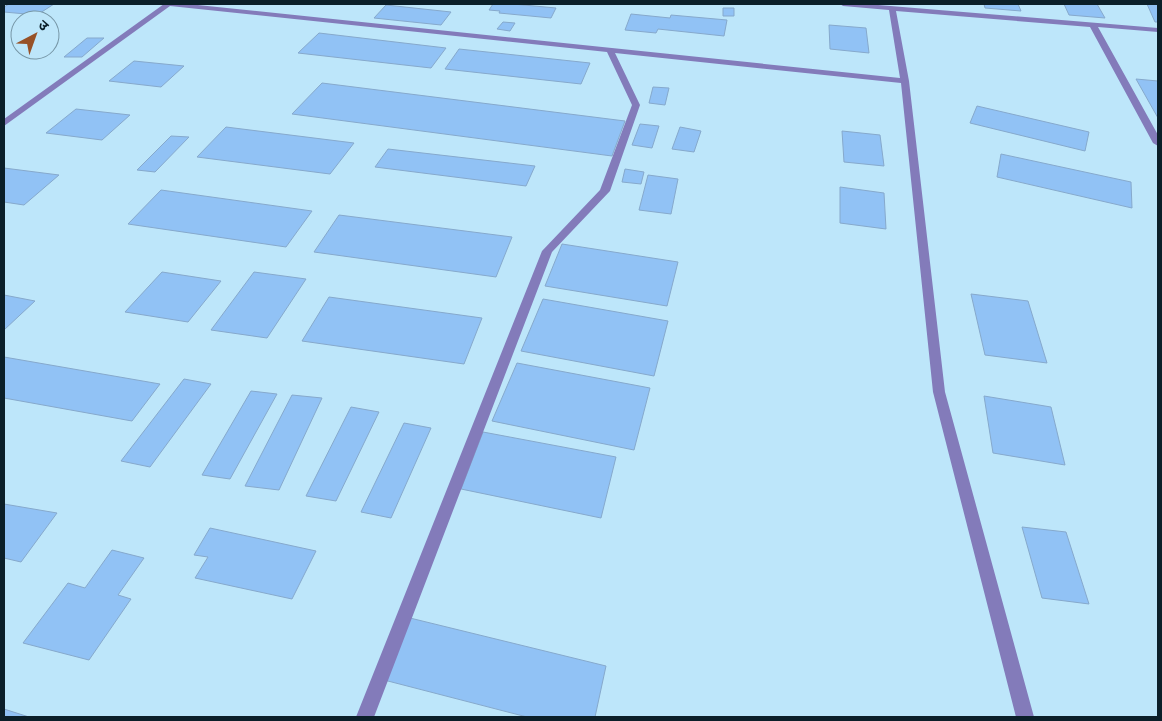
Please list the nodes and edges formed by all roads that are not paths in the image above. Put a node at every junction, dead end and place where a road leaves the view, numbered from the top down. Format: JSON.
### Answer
{"nodes":[{"id":1,"x":169,"y":4,"type":"edge"},
{"id":2,"x":843,"y":4,"type":"edge"},
{"id":3,"x":892,"y":9,"type":"junction"},
{"id":4,"x":1092,"y":24,"type":"junction"},
{"id":5,"x":1158,"y":30,"type":"edge"},
{"id":6,"x":610,"y":50,"type":"junction"},
{"id":7,"x":905,"y":81,"type":"junction"},
{"id":8,"x":4,"y":123,"type":"edge"},
{"id":9,"x":1158,"y":143,"type":"edge"},
{"id":10,"x":365,"y":717,"type":"edge"},
{"id":11,"x":1025,"y":717,"type":"edge"}],
"edges":[{"from":1,"to":6,"type":"street"},
{"from":1,"to":8,"type":"street"},
{"from":2,"to":3,"type":"street"},
{"from":3,"to":4,"type":"street"},
{"from":3,"to":7,"type":"street"},
{"from":4,"to":5,"type":"street"},
{"from":4,"to":9,"type":"street"},
{"from":6,"to":7,"type":"street"},
{"from":6,"to":10,"type":"street"},
{"from":7,"to":11,"type":"street"}]}
